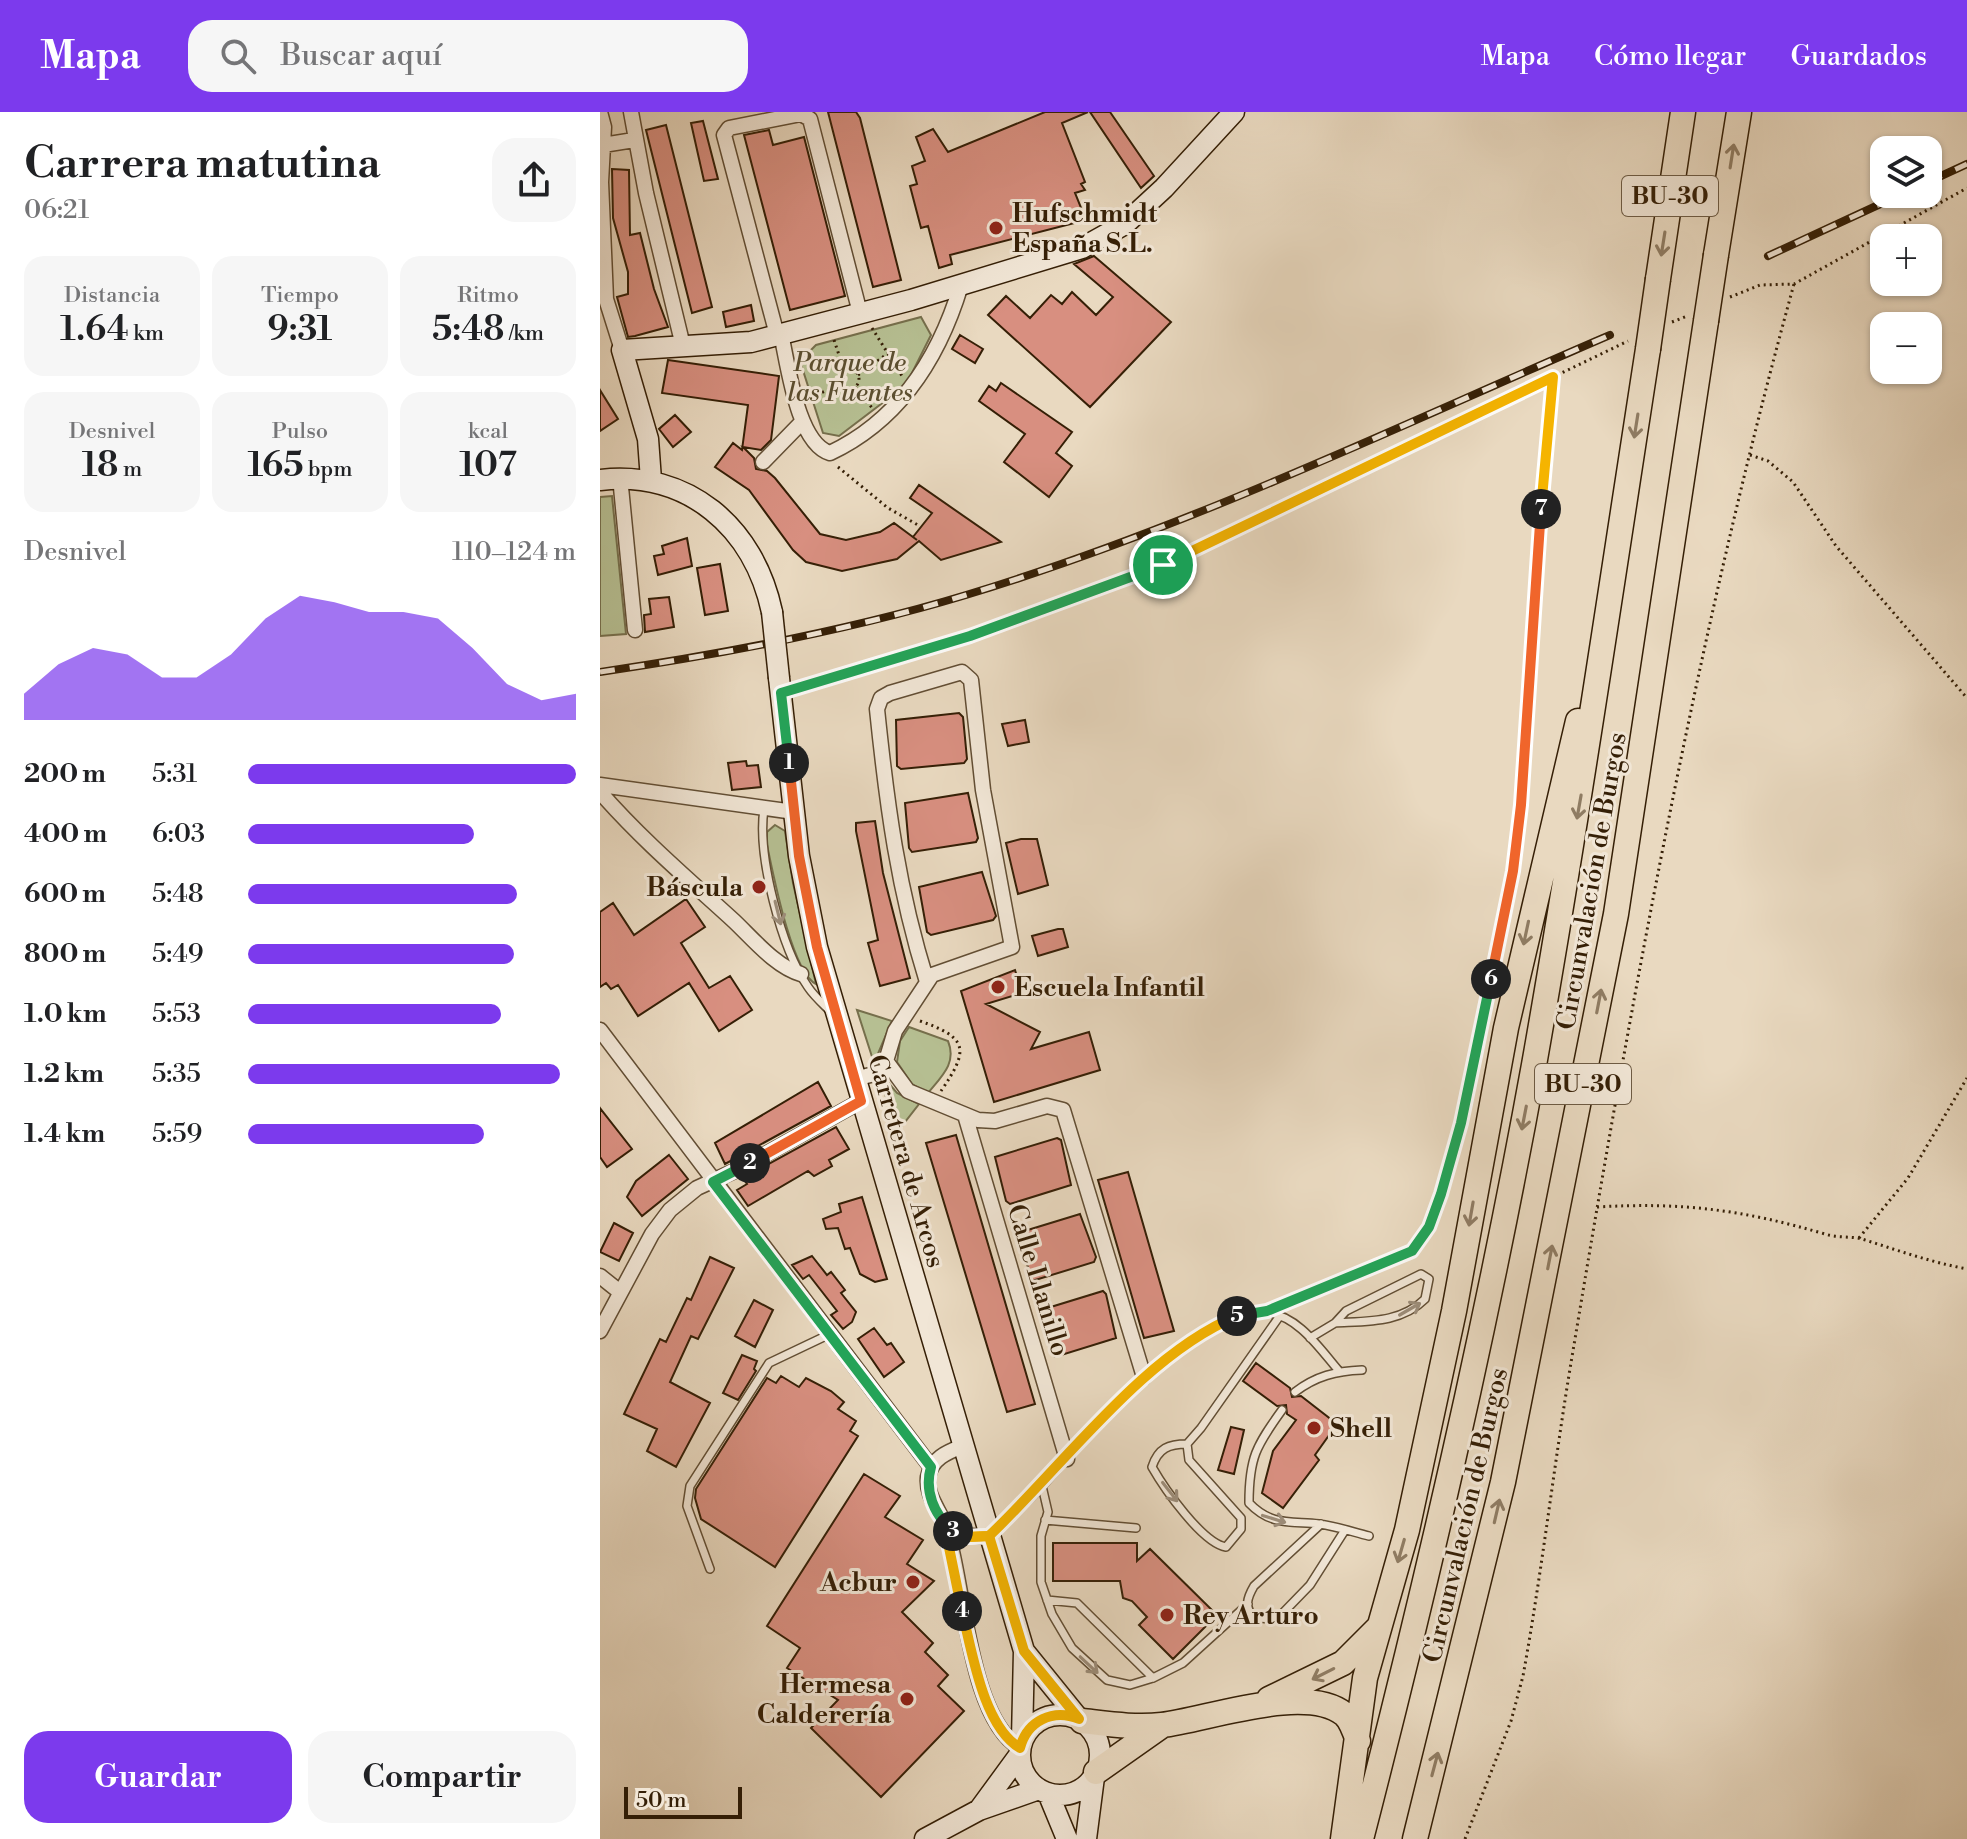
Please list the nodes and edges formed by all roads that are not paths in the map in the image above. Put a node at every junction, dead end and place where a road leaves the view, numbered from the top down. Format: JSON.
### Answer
{"nodes":[{"id":1,"x":600,"y":112,"type":"edge"},
{"id":2,"x":631,"y":112,"type":"edge"},
{"id":3,"x":1234,"y":112,"type":"edge"},
{"id":4,"x":1683,"y":112,"type":"edge"},
{"id":5,"x":1739,"y":112,"type":"edge"},
{"id":6,"x":634,"y":140,"type":"junction"},
{"id":7,"x":603,"y":145,"type":"junction"},
{"id":8,"x":601,"y":207,"type":"edge"},
{"id":9,"x":961,"y":285,"type":"junction"},
{"id":10,"x":860,"y":313,"type":"junction"},
{"id":11,"x":614,"y":324,"type":"junction"},
{"id":12,"x":600,"y":332,"type":"edge"},
{"id":13,"x":779,"y":335,"type":"junction"},
{"id":14,"x":683,"y":346,"type":"junction"},
{"id":15,"x":622,"y":350,"type":"junction"},
{"id":16,"x":802,"y":422,"type":"junction"},
{"id":17,"x":763,"y":462,"type":"dead end"},
{"id":18,"x":610,"y":478,"type":"edge"},
{"id":19,"x":651,"y":480,"type":"junction"},
{"id":20,"x":1611,"y":591,"type":"junction"},
{"id":21,"x":635,"y":630,"type":"dead end"},
{"id":22,"x":600,"y":785,"type":"edge"},
{"id":23,"x":600,"y":792,"type":"edge"},
{"id":24,"x":764,"y":809,"type":"junction"},
{"id":25,"x":794,"y":812,"type":"junction"},
{"id":26,"x":801,"y":974,"type":"junction"},
{"id":27,"x":927,"y":982,"type":"junction"},
{"id":28,"x":838,"y":1020,"type":"junction"},
{"id":29,"x":600,"y":1030,"type":"edge"},
{"id":30,"x":889,"y":1070,"type":"junction"},
{"id":31,"x":855,"y":1079,"type":"junction"},
{"id":32,"x":861,"y":1101,"type":"junction"},
{"id":33,"x":965,"y":1115,"type":"junction"},
{"id":34,"x":713,"y":1182,"type":"junction"},
{"id":35,"x":600,"y":1276,"type":"edge"},
{"id":36,"x":620,"y":1292,"type":"junction"},
{"id":37,"x":1279,"y":1317,"type":"junction"},
{"id":38,"x":1335,"y":1323,"type":"junction"},
{"id":39,"x":600,"y":1331,"type":"edge"},
{"id":40,"x":830,"y":1334,"type":"junction"},
{"id":41,"x":1310,"y":1338,"type":"junction"},
{"id":42,"x":1362,"y":1370,"type":"dead end"},
{"id":43,"x":1339,"y":1371,"type":"junction"},
{"id":44,"x":1144,"y":1377,"type":"junction"},
{"id":45,"x":1295,"y":1392,"type":"dead end"},
{"id":46,"x":1282,"y":1410,"type":"dead end"},
{"id":47,"x":1187,"y":1444,"type":"junction"},
{"id":48,"x":963,"y":1446,"type":"junction"},
{"id":49,"x":1067,"y":1459,"type":"junction"},
{"id":50,"x":931,"y":1467,"type":"junction"},
{"id":51,"x":1042,"y":1486,"type":"junction"},
{"id":52,"x":1045,"y":1520,"type":"junction"},
{"id":53,"x":944,"y":1523,"type":"junction"},
{"id":54,"x":1321,"y":1524,"type":"junction"},
{"id":55,"x":1136,"y":1528,"type":"dead end"},
{"id":56,"x":1345,"y":1530,"type":"junction"},
{"id":57,"x":989,"y":1536,"type":"junction"},
{"id":58,"x":1369,"y":1536,"type":"dead end"},
{"id":59,"x":710,"y":1569,"type":"dead end"},
{"id":60,"x":1047,"y":1600,"type":"junction"},
{"id":61,"x":1248,"y":1604,"type":"junction"},
{"id":62,"x":1382,"y":1624,"type":"junction"},
{"id":63,"x":1024,"y":1651,"type":"junction"},
{"id":64,"x":1153,"y":1678,"type":"junction"},
{"id":65,"x":1250,"y":1707,"type":"junction"},
{"id":66,"x":1080,"y":1720,"type":"junction"},
{"id":67,"x":1163,"y":1725,"type":"junction"},
{"id":68,"x":1358,"y":1743,"type":"junction"},
{"id":69,"x":1021,"y":1747,"type":"junction"},
{"id":70,"x":1095,"y":1774,"type":"junction"},
{"id":71,"x":1043,"y":1791,"type":"junction"},
{"id":72,"x":979,"y":1810,"type":"junction"},
{"id":73,"x":925,"y":1839,"type":"edge"},
{"id":74,"x":1067,"y":1839,"type":"edge"},
{"id":75,"x":1086,"y":1839,"type":"edge"},
{"id":76,"x":1343,"y":1839,"type":"edge"},
{"id":77,"x":1361,"y":1839,"type":"edge"},
{"id":78,"x":1415,"y":1839,"type":"edge"}],
"edges":[{"from":1,"to":7,"type":"street"},
{"from":2,"to":6,"type":"street"},
{"from":3,"to":9,"type":"street"},
{"from":4,"to":20,"type":"highway","name":"Circunvalación de Burgos","number":"BU-30","one_way":true,"bridge":true},
{"from":78,"to":5,"type":"highway","name":"Circunvalación de Burgos","number":"BU-30","one_way":true,"bridge":true},
{"from":6,"to":7,"type":"street"},
{"from":6,"to":14,"type":"street"},
{"from":7,"to":8,"type":"street"},
{"from":8,"to":11,"type":"street"},
{"from":9,"to":10,"type":"street"},
{"from":9,"to":16,"type":"street"},
{"from":10,"to":13,"type":"street"},
{"from":10,"to":13,"type":"street"},
{"from":11,"to":12,"type":"street"},
{"from":11,"to":15,"type":"street"},
{"from":13,"to":14,"type":"street"},
{"from":13,"to":16,"type":"street"},
{"from":14,"to":15,"type":"street"},
{"from":15,"to":19,"type":"street"},
{"from":16,"to":17,"type":"street"},
{"from":18,"to":19,"type":"street"},
{"from":18,"to":21,"type":"street"},
{"from":19,"to":25,"type":"street","name":"Carretera de Arcos","bridge":true},
{"from":20,"to":62,"type":"highway","one_way":true},
{"from":20,"to":77,"type":"highway","name":"Circunvalación de Burgos","number":"BU-30","one_way":true},
{"from":22,"to":24,"type":"street"},
{"from":23,"to":26,"type":"street"},
{"from":24,"to":25,"type":"street"},
{"from":24,"to":26,"type":"lane","one_way":true},
{"from":25,"to":28,"type":"street","name":"Carretera de Arcos"},
{"from":26,"to":28,"type":"lane"},
{"from":27,"to":27,"type":"street"},
{"from":27,"to":30,"type":"street"},
{"from":28,"to":31,"type":"street","name":"Carretera de Arcos"},
{"from":29,"to":34,"type":"street"},
{"from":30,"to":31,"type":"street"},
{"from":30,"to":33,"type":"street"},
{"from":31,"to":32,"type":"street","name":"Carretera de Arcos"},
{"from":32,"to":34,"type":"street"},
{"from":32,"to":48,"type":"street","name":"Carretera de Arcos"},
{"from":33,"to":44,"type":"street"},
{"from":33,"to":49,"type":"street","name":"Calle Llanillo"},
{"from":34,"to":36,"type":"street"},
{"from":34,"to":40,"type":"street"},
{"from":35,"to":36,"type":"street"},
{"from":36,"to":39,"type":"street"},
{"from":37,"to":41,"type":"lane"},
{"from":37,"to":44,"type":"lane"},
{"from":37,"to":47,"type":"lane"},
{"from":38,"to":38,"type":"lane","one_way":true},
{"from":38,"to":41,"type":"lane"},
{"from":40,"to":50,"type":"street"},
{"from":40,"to":59,"type":"lane"},
{"from":41,"to":43,"type":"lane"},
{"from":42,"to":43,"type":"lane"},
{"from":43,"to":45,"type":"lane"},
{"from":44,"to":49,"type":"lane"},
{"from":46,"to":54,"type":"lane","one_way":true},
{"from":47,"to":47,"type":"lane","one_way":true},
{"from":48,"to":50,"type":"street"},
{"from":48,"to":57,"type":"street","name":"Carretera de Arcos"},
{"from":49,"to":51,"type":"lane"},
{"from":50,"to":53,"type":"street"},
{"from":51,"to":52,"type":"lane"},
{"from":51,"to":57,"type":"lane"},
{"from":52,"to":55,"type":"lane"},
{"from":52,"to":60,"type":"lane"},
{"from":53,"to":57,"type":"street"},
{"from":53,"to":69,"type":"street"},
{"from":54,"to":56,"type":"lane"},
{"from":54,"to":61,"type":"lane"},
{"from":56,"to":58,"type":"lane"},
{"from":56,"to":61,"type":"lane"},
{"from":57,"to":63,"type":"street","name":"Carretera de Arcos"},
{"from":60,"to":64,"type":"lane"},
{"from":60,"to":64,"type":"lane","one_way":true},
{"from":61,"to":64,"type":"lane"},
{"from":62,"to":65,"type":"highway","one_way":true},
{"from":62,"to":68,"type":"highway"},
{"from":63,"to":66,"type":"street"},
{"from":63,"to":69,"type":"street"},
{"from":65,"to":67,"type":"highway"},
{"from":65,"to":68,"type":"highway"},
{"from":66,"to":67,"type":"highway"},
{"from":66,"to":69,"type":"street"},
{"from":66,"to":70,"type":"street"},
{"from":67,"to":70,"type":"highway"},
{"from":68,"to":76,"type":"highway"},
{"from":69,"to":71,"type":"street"},
{"from":69,"to":72,"type":"street"},
{"from":70,"to":71,"type":"street"},
{"from":70,"to":75,"type":"street"},
{"from":71,"to":72,"type":"street"},
{"from":71,"to":74,"type":"street"},
{"from":72,"to":73,"type":"street"}]}
